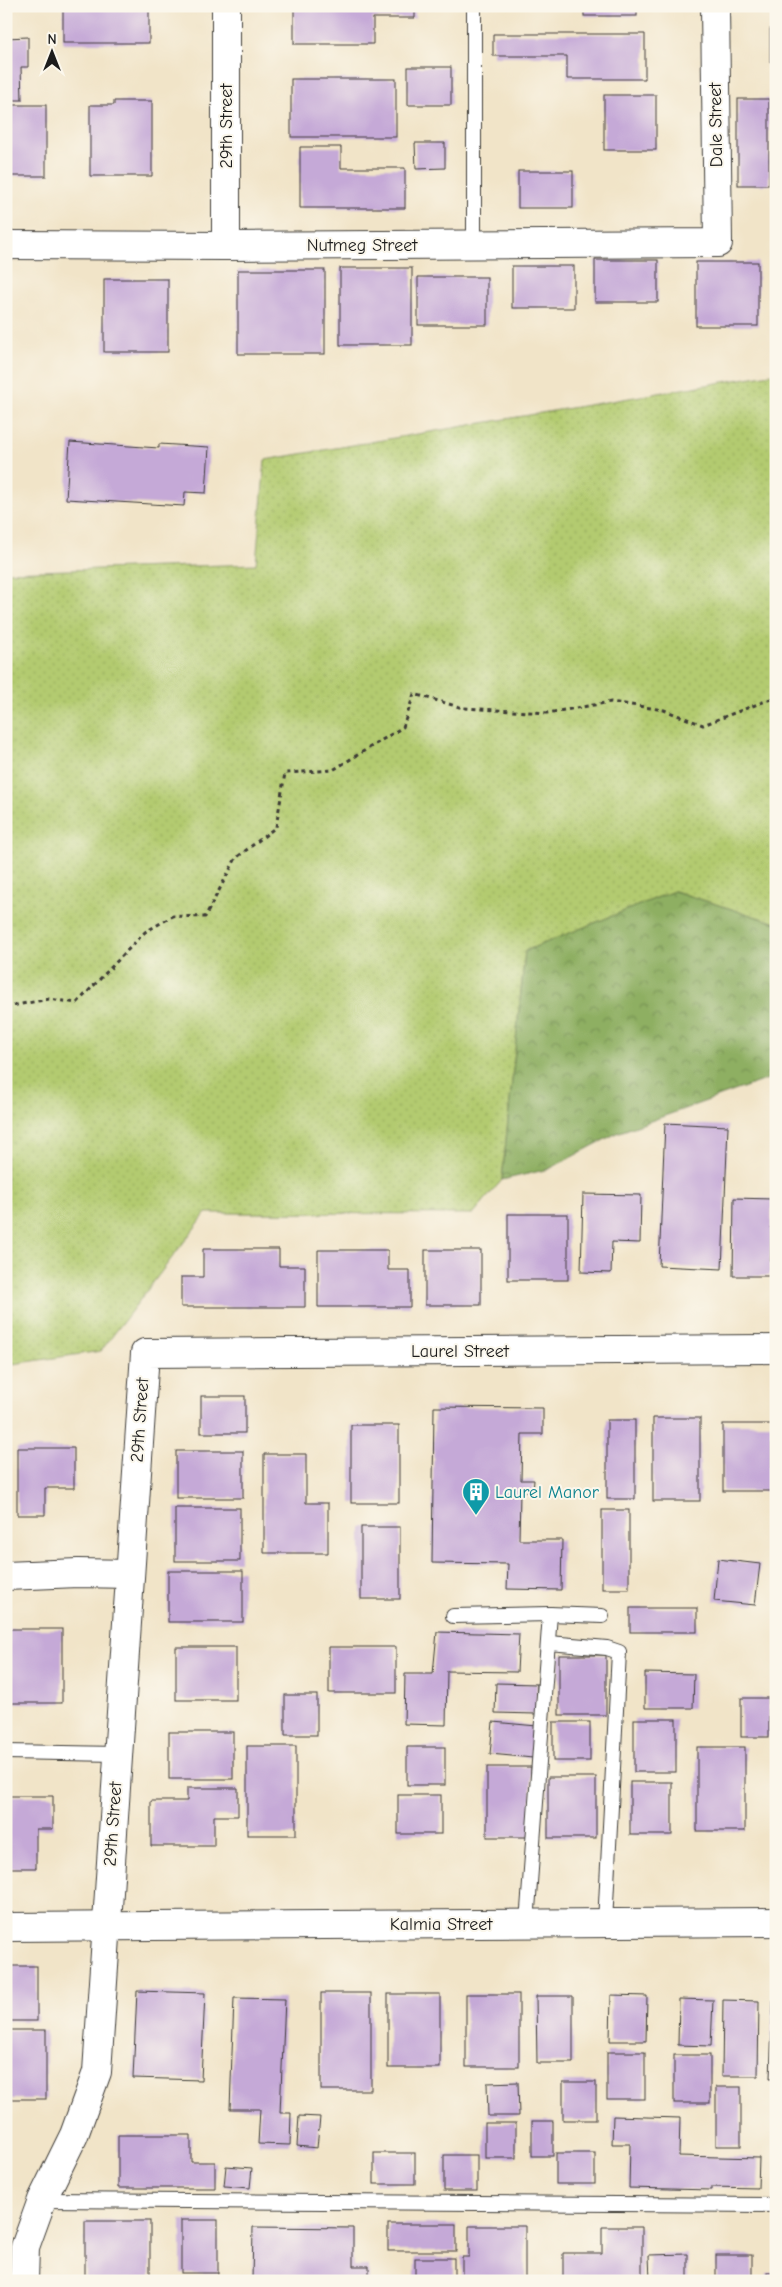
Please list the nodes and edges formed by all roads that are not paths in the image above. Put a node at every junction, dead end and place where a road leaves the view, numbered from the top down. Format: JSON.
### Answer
{"nodes":[{"id":1,"x":226,"y":6,"type":"edge"},
{"id":2,"x":474,"y":6,"type":"edge"},
{"id":3,"x":715,"y":6,"type":"edge"},
{"id":4,"x":718,"y":243,"type":"joint"},
{"id":5,"x":6,"y":245,"type":"edge"},
{"id":6,"x":474,"y":245,"type":"junction"},
{"id":7,"x":226,"y":246,"type":"junction"},
{"id":8,"x":776,"y":1348,"type":"edge"},
{"id":9,"x":145,"y":1353,"type":"joint"},
{"id":10,"x":130,"y":1574,"type":"junction"},
{"id":11,"x":6,"y":1576,"type":"edge"},
{"id":12,"x":550,"y":1614,"type":"junction"},
{"id":13,"x":453,"y":1616,"type":"dead end"},
{"id":14,"x":602,"y":1616,"type":"dead end"},
{"id":15,"x":548,"y":1643,"type":"junction"},
{"id":16,"x":6,"y":1752,"type":"edge"},
{"id":17,"x":118,"y":1754,"type":"junction"},
{"id":18,"x":776,"y":1922,"type":"edge"},
{"id":19,"x":527,"y":1923,"type":"junction"},
{"id":20,"x":605,"y":1923,"type":"junction"},
{"id":21,"x":6,"y":1926,"type":"edge"},
{"id":22,"x":106,"y":1926,"type":"junction"},
{"id":23,"x":42,"y":2200,"type":"junction"},
{"id":24,"x":776,"y":2205,"type":"edge"},
{"id":25,"x":24,"y":2281,"type":"edge"}],
"edges":[{"from":1,"to":7,"type":"street","name":"29th Street"},
{"from":2,"to":6,"type":"lane"},
{"from":3,"to":4,"type":"street","name":"Dale Street"},
{"from":4,"to":6,"type":"street","name":"Nutmeg Street"},
{"from":5,"to":7,"type":"street","name":"Nutmeg Street"},
{"from":6,"to":7,"type":"street","name":"Nutmeg Street"},
{"from":8,"to":9,"type":"street","name":"Laurel Street"},
{"from":9,"to":10,"type":"street","name":"29th Street"},
{"from":10,"to":11,"type":"street"},
{"from":10,"to":17,"type":"street","name":"29th Street"},
{"from":12,"to":13,"type":"lane"},
{"from":12,"to":14,"type":"lane"},
{"from":12,"to":15,"type":"lane"},
{"from":15,"to":19,"type":"lane"},
{"from":15,"to":20,"type":"lane"},
{"from":16,"to":17,"type":"lane"},
{"from":17,"to":22,"type":"street","name":"29th Street"},
{"from":18,"to":20,"type":"street","name":"Kalmia Street"},
{"from":19,"to":20,"type":"street","name":"Kalmia Street"},
{"from":19,"to":22,"type":"street","name":"Kalmia Street"},
{"from":21,"to":22,"type":"street","name":"Kalmia Street"},
{"from":22,"to":23,"type":"street","name":"29th Street"},
{"from":23,"to":24,"type":"lane"},
{"from":23,"to":25,"type":"street","name":"29th Street"}]}
